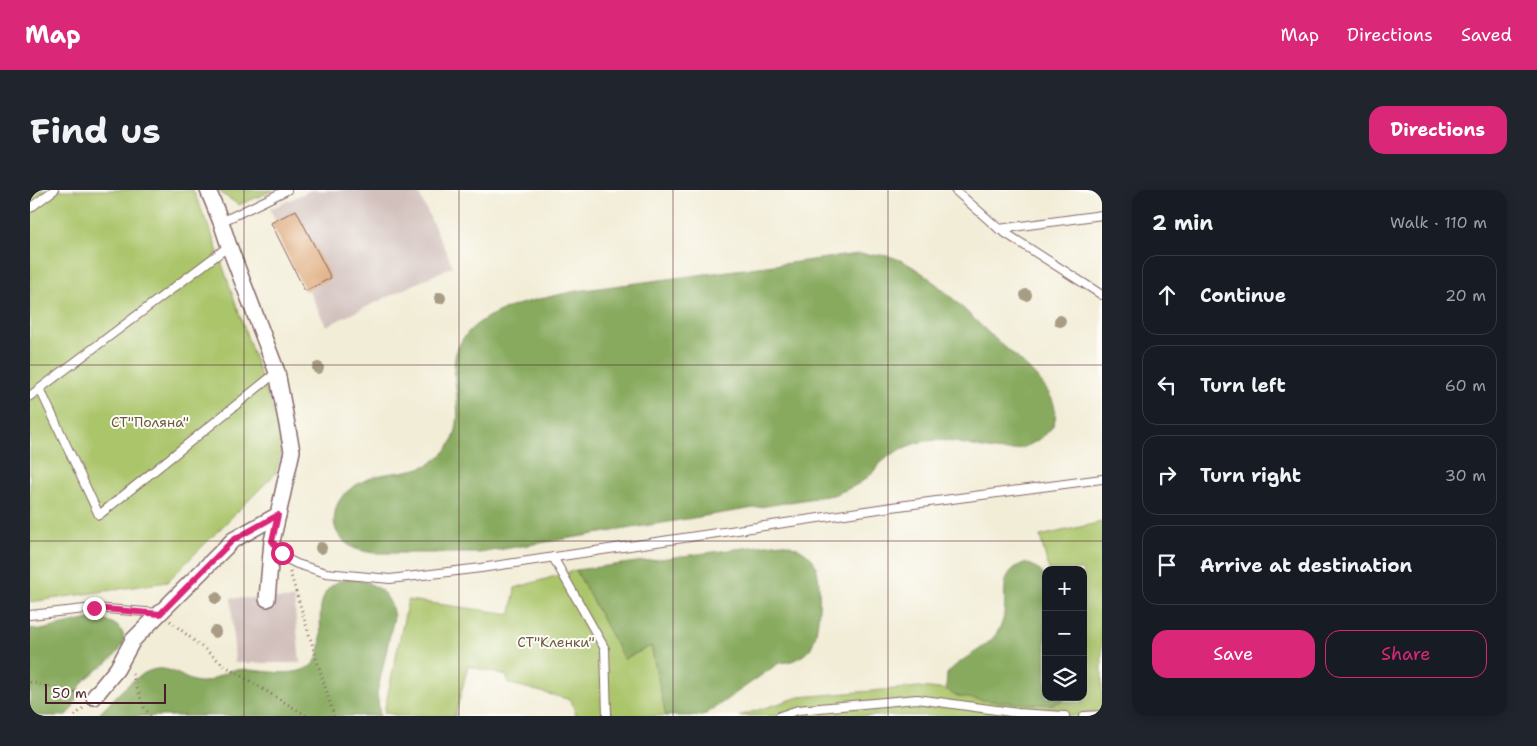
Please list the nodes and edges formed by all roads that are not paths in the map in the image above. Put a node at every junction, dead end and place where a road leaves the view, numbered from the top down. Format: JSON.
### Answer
{"nodes":[{"id":1,"x":54,"y":190,"type":"edge"},
{"id":2,"x":208,"y":190,"type":"edge"},
{"id":3,"x":287,"y":190,"type":"edge"},
{"id":4,"x":955,"y":190,"type":"edge"},
{"id":5,"x":30,"y":208,"type":"edge"},
{"id":6,"x":1102,"y":215,"type":"edge"},
{"id":7,"x":221,"y":222,"type":"junction"},
{"id":8,"x":999,"y":229,"type":"junction"},
{"id":9,"x":228,"y":246,"type":"junction"},
{"id":10,"x":1102,"y":295,"type":"edge"},
{"id":11,"x":277,"y":372,"type":"junction"},
{"id":12,"x":40,"y":389,"type":"junction"},
{"id":13,"x":30,"y":396,"type":"edge"},
{"id":14,"x":1102,"y":479,"type":"edge"},
{"id":15,"x":278,"y":515,"type":"junction"},
{"id":16,"x":272,"y":541,"type":"junction"},
{"id":17,"x":553,"y":557,"type":"junction"},
{"id":18,"x":267,"y":599,"type":"dead end"},
{"id":19,"x":160,"y":614,"type":"junction"},
{"id":20,"x":30,"y":615,"type":"edge"},
{"id":21,"x":94,"y":697,"type":"road end"},
{"id":22,"x":1102,"y":715,"type":"edge"},
{"id":23,"x":607,"y":716,"type":"edge"},
{"id":24,"x":780,"y":716,"type":"edge"},
{"id":25,"x":1065,"y":716,"type":"edge"},
{"id":26,"x":1084,"y":716,"type":"edge"}],
"edges":[{"from":1,"to":5,"type":"lane"},
{"from":2,"to":7,"type":"street"},
{"from":3,"to":7,"type":"lane"},
{"from":4,"to":8,"type":"lane"},
{"from":6,"to":8,"type":"lane"},
{"from":7,"to":9,"type":"street"},
{"from":8,"to":10,"type":"lane"},
{"from":9,"to":11,"type":"street"},
{"from":9,"to":12,"type":"lane"},
{"from":11,"to":12,"type":"lane"},
{"from":11,"to":15,"type":"street"},
{"from":12,"to":13,"type":"lane"},
{"from":14,"to":17,"type":"lane"},
{"from":15,"to":16,"type":"street"},
{"from":15,"to":19,"type":"street"},
{"from":16,"to":17,"type":"lane"},
{"from":16,"to":18,"type":"street"},
{"from":17,"to":23,"type":"lane"},
{"from":19,"to":20,"type":"lane"},
{"from":19,"to":21,"type":"street"},
{"from":22,"to":26,"type":"lane"},
{"from":24,"to":25,"type":"lane"}]}
